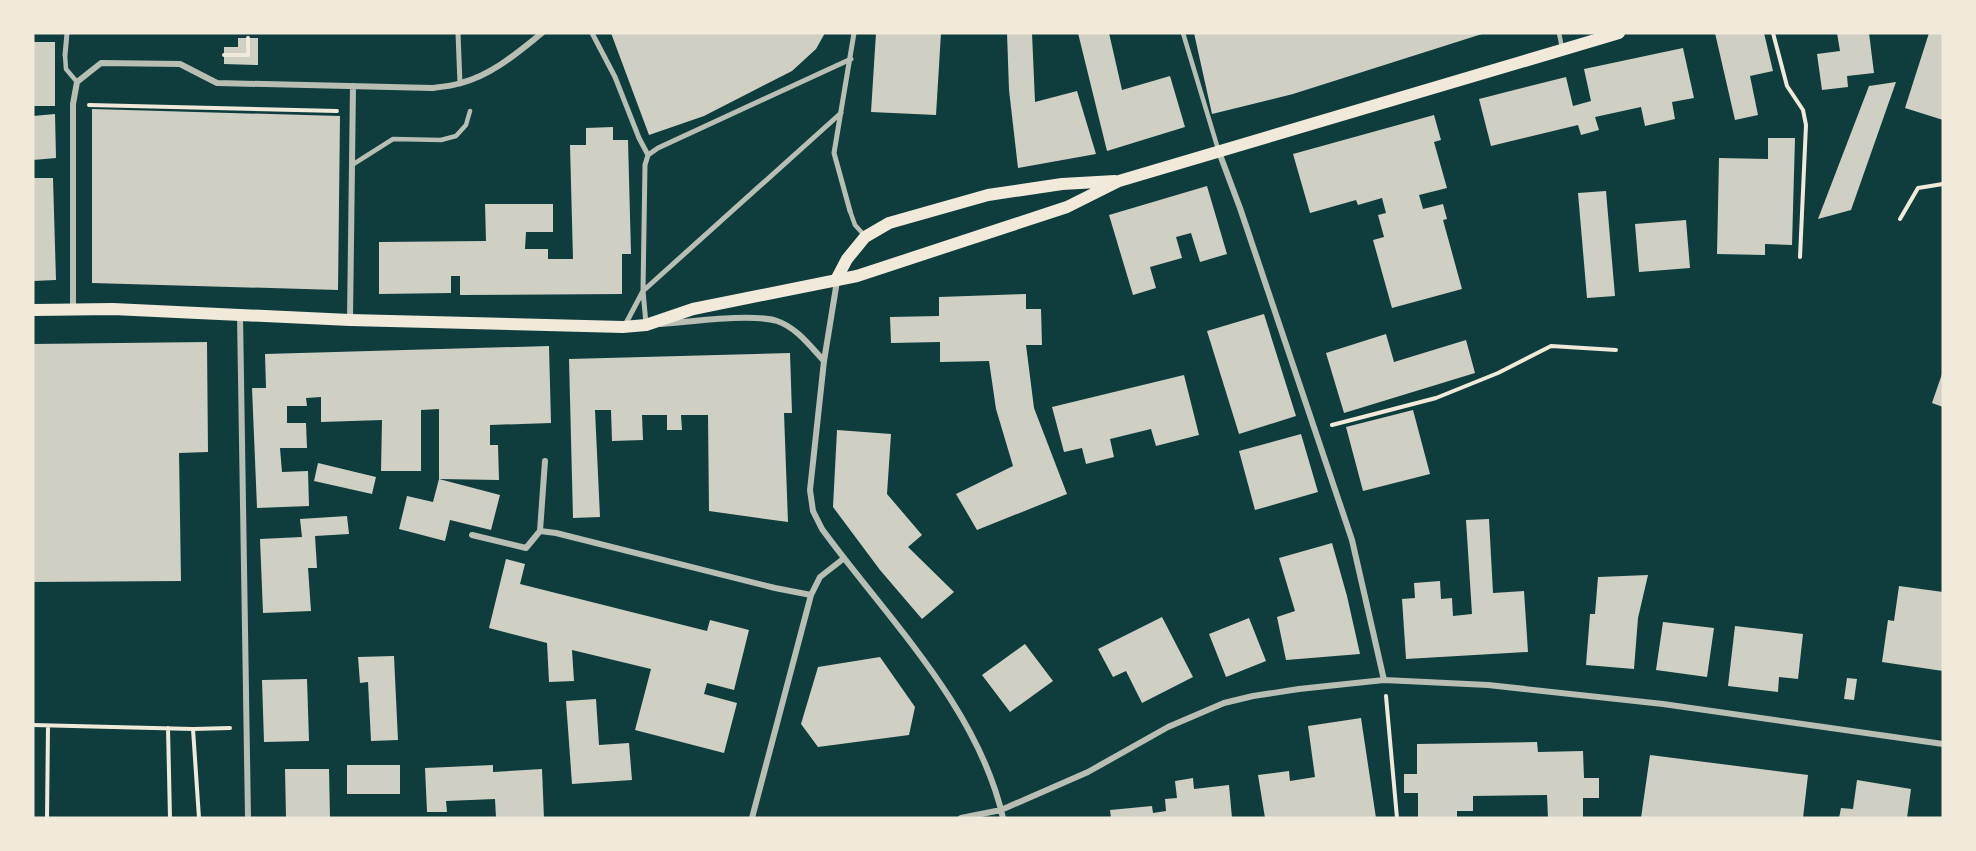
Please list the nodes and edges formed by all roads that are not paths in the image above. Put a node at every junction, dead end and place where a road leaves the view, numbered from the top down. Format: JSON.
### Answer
{"nodes":[{"id":1,"x":67,"y":33,"type":"edge"},
{"id":2,"x":458,"y":33,"type":"edge"},
{"id":3,"x":542,"y":33,"type":"edge"},
{"id":4,"x":592,"y":33,"type":"edge"},
{"id":5,"x":854,"y":33,"type":"edge"},
{"id":6,"x":1183,"y":33,"type":"edge"},
{"id":7,"x":1559,"y":33,"type":"edge"},
{"id":8,"x":1619,"y":33,"type":"edge"},
{"id":9,"x":1562,"y":49,"type":"junction"},
{"id":10,"x":65,"y":55,"type":"joint"},
{"id":11,"x":850,"y":59,"type":"junction"},
{"id":12,"x":77,"y":82,"type":"junction"},
{"id":13,"x":460,"y":84,"type":"junction"},
{"id":14,"x":352,"y":86,"type":"junction"},
{"id":15,"x":470,"y":111,"type":"dead end"},
{"id":16,"x":841,"y":113,"type":"junction"},
{"id":17,"x":1219,"y":152,"type":"junction"},
{"id":18,"x":648,"y":155,"type":"junction"},
{"id":19,"x":352,"y":165,"type":"junction"},
{"id":20,"x":1119,"y":181,"type":"junction"},
{"id":21,"x":850,"y":211,"type":"joint"},
{"id":22,"x":865,"y":237,"type":"junction"},
{"id":23,"x":837,"y":278,"type":"junction"},
{"id":24,"x":643,"y":291,"type":"junction"},
{"id":25,"x":33,"y":310,"type":"edge"},
{"id":26,"x":73,"y":310,"type":"junction"},
{"id":27,"x":240,"y":315,"type":"junction"},
{"id":28,"x":350,"y":320,"type":"junction"},
{"id":29,"x":646,"y":325,"type":"junction"},
{"id":30,"x":623,"y":327,"type":"junction"},
{"id":31,"x":824,"y":361,"type":"junction"},
{"id":32,"x":546,"y":461,"type":"dead end"},
{"id":33,"x":540,"y":531,"type":"junction"},
{"id":34,"x":472,"y":535,"type":"dead end"},
{"id":35,"x":843,"y":559,"type":"junction"},
{"id":36,"x":811,"y":595,"type":"junction"},
{"id":37,"x":1384,"y":680,"type":"junction"},
{"id":38,"x":1943,"y":744,"type":"edge"},
{"id":39,"x":1001,"y":810,"type":"junction"},
{"id":40,"x":248,"y":818,"type":"edge"},
{"id":41,"x":752,"y":818,"type":"edge"},
{"id":42,"x":961,"y":818,"type":"edge"},
{"id":43,"x":1003,"y":818,"type":"edge"}],
"edges":[{"from":1,"to":10,"type":"street"},
{"from":2,"to":13,"type":"street"},
{"from":3,"to":13,"type":"street"},
{"from":4,"to":18,"type":"street"},
{"from":5,"to":11,"type":"street"},
{"from":6,"to":17,"type":"lane"},
{"from":7,"to":9,"type":"lane"},
{"from":8,"to":9,"type":"main road"},
{"from":9,"to":17,"type":"main road"},
{"from":10,"to":12,"type":"lane"},
{"from":11,"to":16,"type":"street"},
{"from":11,"to":18,"type":"street"},
{"from":12,"to":14,"type":"street"},
{"from":12,"to":26,"type":"street"},
{"from":13,"to":14,"type":"street"},
{"from":14,"to":19,"type":"street"},
{"from":15,"to":19,"type":"lane"},
{"from":16,"to":21,"type":"street"},
{"from":16,"to":24,"type":"street"},
{"from":17,"to":20,"type":"main road"},
{"from":17,"to":37,"type":"street"},
{"from":18,"to":24,"type":"street"},
{"from":19,"to":28,"type":"street"},
{"from":20,"to":22,"type":"main road"},
{"from":20,"to":23,"type":"main road"},
{"from":21,"to":22,"type":"lane"},
{"from":22,"to":23,"type":"main road"},
{"from":23,"to":29,"type":"main road"},
{"from":23,"to":31,"type":"street"},
{"from":24,"to":29,"type":"street"},
{"from":24,"to":30,"type":"street"},
{"from":25,"to":26,"type":"main road"},
{"from":26,"to":27,"type":"main road"},
{"from":27,"to":28,"type":"main road"},
{"from":27,"to":40,"type":"street"},
{"from":28,"to":30,"type":"main road"},
{"from":29,"to":30,"type":"main road"},
{"from":29,"to":31,"type":"street"},
{"from":31,"to":35,"type":"street"},
{"from":32,"to":33,"type":"street"},
{"from":33,"to":34,"type":"street"},
{"from":33,"to":36,"type":"street"},
{"from":35,"to":36,"type":"street"},
{"from":35,"to":39,"type":"street"},
{"from":36,"to":41,"type":"street"},
{"from":37,"to":38,"type":"street"},
{"from":37,"to":39,"type":"street"},
{"from":39,"to":42,"type":"street"},
{"from":39,"to":43,"type":"street"}]}
